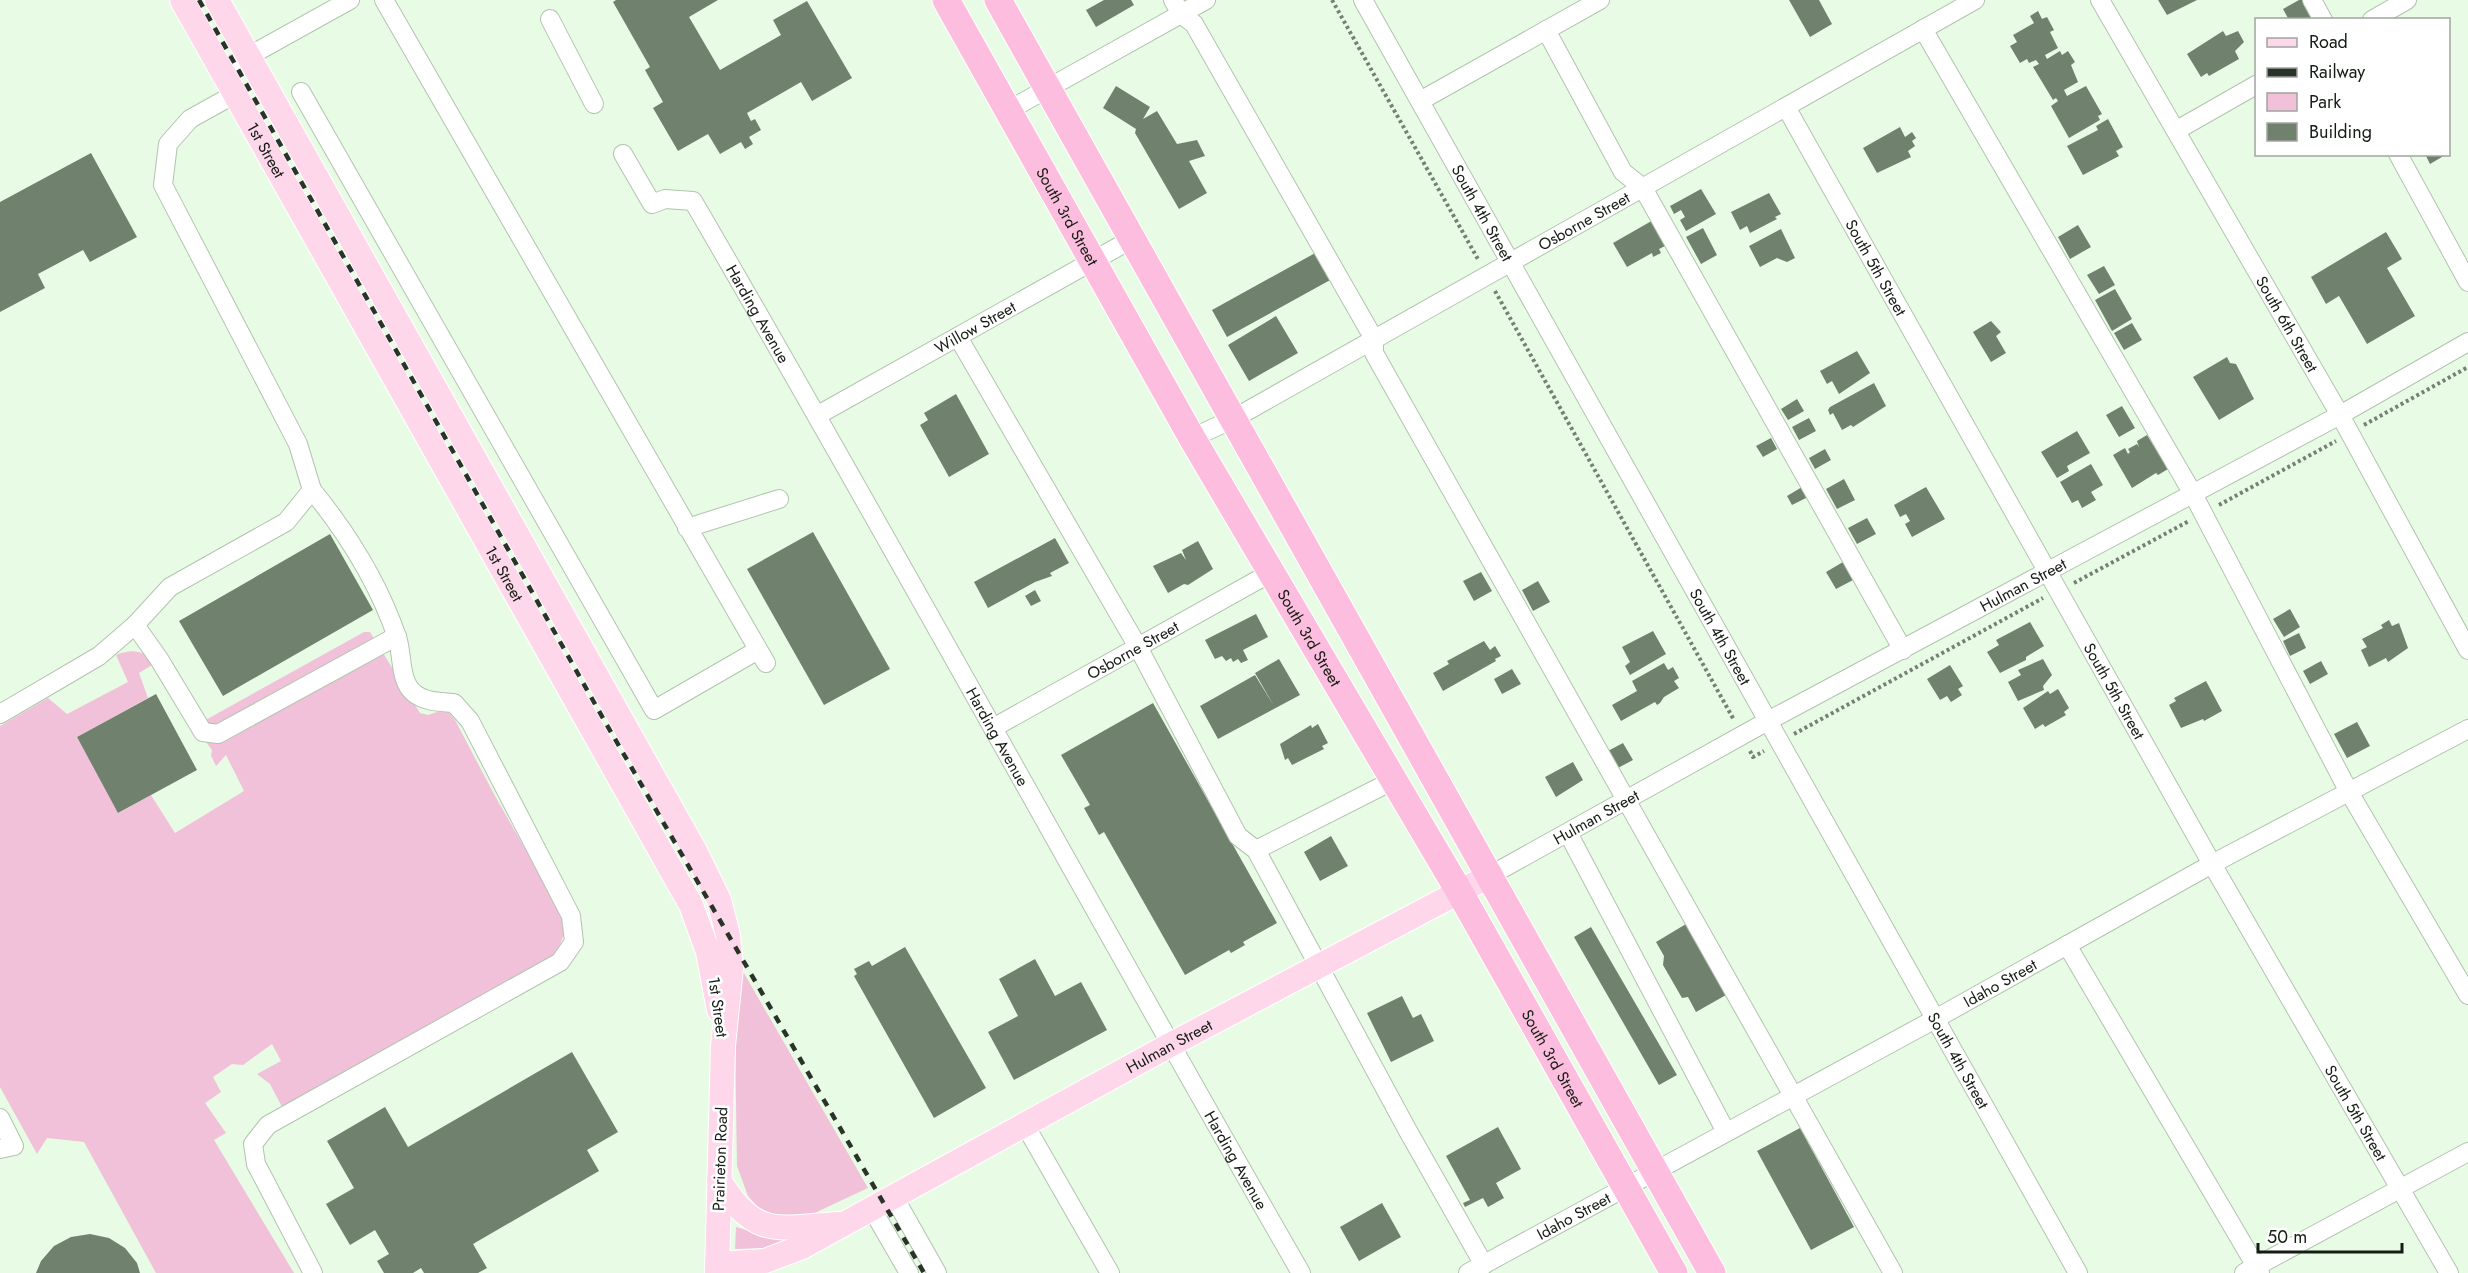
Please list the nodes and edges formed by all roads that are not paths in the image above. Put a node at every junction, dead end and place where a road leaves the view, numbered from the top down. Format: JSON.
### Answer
{"nodes":[{"id":1,"x":182,"y":0,"type":"edge"},
{"id":2,"x":217,"y":0,"type":"edge"},
{"id":3,"x":350,"y":0,"type":"edge"},
{"id":4,"x":384,"y":0,"type":"edge"},
{"id":5,"x":946,"y":0,"type":"edge"},
{"id":6,"x":998,"y":0,"type":"edge"},
{"id":7,"x":1206,"y":0,"type":"edge"},
{"id":8,"x":1363,"y":0,"type":"edge"},
{"id":9,"x":1600,"y":0,"type":"edge"},
{"id":10,"x":1975,"y":0,"type":"edge"},
{"id":11,"x":2100,"y":0,"type":"edge"},
{"id":12,"x":2312,"y":0,"type":"edge"},
{"id":13,"x":2407,"y":0,"type":"edge"},
{"id":14,"x":1177,"y":7,"type":"edge"},
{"id":15,"x":2322,"y":18,"type":"edge"},
{"id":16,"x":2376,"y":18,"type":"edge"},
{"id":17,"x":550,"y":19,"type":"dead end"},
{"id":18,"x":1923,"y":29,"type":"junction"},
{"id":19,"x":1546,"y":30,"type":"junction"},
{"id":20,"x":249,"y":56,"type":"junction"},
{"id":21,"x":222,"y":71,"type":"junction"},
{"id":22,"x":2255,"y":86,"type":"edge"},
{"id":23,"x":1047,"y":88,"type":"junction"},
{"id":24,"x":301,"y":92,"type":"dead end"},
{"id":25,"x":235,"y":94,"type":"junction"},
{"id":26,"x":1420,"y":101,"type":"junction"},
{"id":27,"x":594,"y":104,"type":"dead end"},
{"id":28,"x":1786,"y":107,"type":"junction"},
{"id":29,"x":1009,"y":110,"type":"junction"},
{"id":30,"x":2177,"y":130,"type":"junction"},
{"id":31,"x":623,"y":154,"type":"dead end"},
{"id":32,"x":2399,"y":156,"type":"edge"},
{"id":33,"x":1643,"y":188,"type":"junction"},
{"id":34,"x":1132,"y":239,"type":"junction"},
{"id":35,"x":1092,"y":261,"type":"junction"},
{"id":36,"x":1511,"y":262,"type":"junction"},
{"id":37,"x":2468,"y":282,"type":"edge"},
{"id":38,"x":958,"y":337,"type":"junction"},
{"id":39,"x":1374,"y":339,"type":"junction"},
{"id":40,"x":2468,"y":342,"type":"edge"},
{"id":41,"x":818,"y":415,"type":"junction"},
{"id":42,"x":2340,"y":416,"type":"junction"},
{"id":43,"x":1233,"y":419,"type":"junction"},
{"id":44,"x":1192,"y":438,"type":"junction"},
{"id":45,"x":312,"y":490,"type":"junction"},
{"id":46,"x":2193,"y":494,"type":"junction"},
{"id":47,"x":778,"y":499,"type":"dead end"},
{"id":48,"x":687,"y":528,"type":"junction"},
{"id":49,"x":1272,"y":572,"type":"junction"},
{"id":50,"x":2049,"y":572,"type":"junction"},
{"id":51,"x":135,"y":626,"type":"junction"},
{"id":52,"x":397,"y":636,"type":"junction"},
{"id":53,"x":1138,"y":647,"type":"junction"},
{"id":54,"x":1903,"y":650,"type":"junction"},
{"id":55,"x":2468,"y":650,"type":"edge"},
{"id":56,"x":0,"y":714,"type":"edge"},
{"id":57,"x":1766,"y":722,"type":"junction"},
{"id":58,"x":993,"y":728,"type":"junction"},
{"id":59,"x":2468,"y":729,"type":"edge"},
{"id":60,"x":1394,"y":780,"type":"junction"},
{"id":61,"x":2349,"y":792,"type":"junction"},
{"id":62,"x":1625,"y":801,"type":"junction"},
{"id":63,"x":1568,"y":833,"type":"junction"},
{"id":64,"x":1256,"y":850,"type":"junction"},
{"id":65,"x":2212,"y":864,"type":"junction"},
{"id":66,"x":1491,"y":875,"type":"junction"},
{"id":67,"x":1460,"y":891,"type":"junction"},
{"id":68,"x":2067,"y":945,"type":"junction"},
{"id":69,"x":1318,"y":967,"type":"junction"},
{"id":70,"x":2468,"y":995,"type":"edge"},
{"id":71,"x":1937,"y":1018,"type":"junction"},
{"id":72,"x":1170,"y":1045,"type":"junction"},
{"id":73,"x":723,"y":1046,"type":"junction"},
{"id":74,"x":1794,"y":1096,"type":"junction"},
{"id":75,"x":0,"y":1118,"type":"edge"},
{"id":76,"x":1025,"y":1125,"type":"junction"},
{"id":77,"x":1726,"y":1132,"type":"junction"},
{"id":78,"x":0,"y":1149,"type":"edge"},
{"id":79,"x":2468,"y":1152,"type":"edge"},
{"id":80,"x":1655,"y":1171,"type":"junction"},
{"id":81,"x":719,"y":1180,"type":"junction"},
{"id":82,"x":1625,"y":1187,"type":"junction"},
{"id":83,"x":2400,"y":1189,"type":"junction"},
{"id":84,"x":894,"y":1197,"type":"junction"},
{"id":85,"x":872,"y":1209,"type":"junction"},
{"id":86,"x":846,"y":1223,"type":"junction"},
{"id":87,"x":717,"y":1268,"type":"edge"},
{"id":88,"x":1476,"y":1269,"type":"edge"},
{"id":89,"x":2253,"y":1271,"type":"edge"},
{"id":90,"x":314,"y":1273,"type":"edge"},
{"id":91,"x":909,"y":1273,"type":"edge"},
{"id":92,"x":937,"y":1273,"type":"edge"},
{"id":93,"x":1110,"y":1273,"type":"edge"},
{"id":94,"x":1301,"y":1273,"type":"edge"},
{"id":95,"x":1674,"y":1273,"type":"edge"},
{"id":96,"x":1712,"y":1273,"type":"edge"},
{"id":97,"x":1893,"y":1273,"type":"edge"},
{"id":98,"x":2078,"y":1273,"type":"edge"},
{"id":99,"x":2449,"y":1273,"type":"edge"}],
"edges":[{"from":1,"to":21,"type":"main road","name":"1st Street"},
{"from":2,"to":20,"type":"main road","name":"1st Street"},
{"from":3,"to":20,"type":"street"},
{"from":4,"to":48,"type":"street"},
{"from":5,"to":29,"type":"highway","name":"South 3rd Street"},
{"from":6,"to":23,"type":"highway","name":"South 3rd Street"},
{"from":7,"to":14,"type":"street"},
{"from":8,"to":26,"type":"street","name":"South 4th Street"},
{"from":9,"to":19,"type":"street"},
{"from":10,"to":18,"type":"street","name":"Osborne Street"},
{"from":11,"to":30,"type":"street","name":"South 6th Street"},
{"from":12,"to":15,"type":"street"},
{"from":13,"to":16,"type":"street"},
{"from":14,"to":23,"type":"street"},
{"from":14,"to":39,"type":"street"},
{"from":17,"to":27,"type":"street"},
{"from":18,"to":28,"type":"street","name":"Osborne Street"},
{"from":18,"to":46,"type":"street"},
{"from":19,"to":26,"type":"street"},
{"from":19,"to":33,"type":"street"},
{"from":20,"to":21,"type":"street"},
{"from":20,"to":73,"type":"main road","name":"1st Street"},
{"from":21,"to":25,"type":"main road","name":"1st Street"},
{"from":22,"to":30,"type":"street"},
{"from":23,"to":29,"type":"street"},
{"from":23,"to":34,"type":"highway","name":"South 3rd Street"},
{"from":24,"to":48,"type":"street"},
{"from":25,"to":45,"type":"street"},
{"from":25,"to":73,"type":"main road","name":"1st Street"},
{"from":26,"to":36,"type":"street","name":"South 4th Street"},
{"from":28,"to":33,"type":"street","name":"Osborne Street"},
{"from":28,"to":50,"type":"street","name":"South 5th Street"},
{"from":29,"to":35,"type":"highway","name":"South 3rd Street"},
{"from":30,"to":42,"type":"street","name":"South 6th Street"},
{"from":31,"to":41,"type":"street","name":"Harding Avenue"},
{"from":32,"to":37,"type":"street"},
{"from":33,"to":36,"type":"street","name":"Osborne Street"},
{"from":33,"to":54,"type":"street"},
{"from":34,"to":35,"type":"street","name":"Willow Street"},
{"from":34,"to":43,"type":"highway","name":"South 3rd Street"},
{"from":35,"to":38,"type":"street","name":"Willow Street"},
{"from":35,"to":44,"type":"highway","name":"South 3rd Street"},
{"from":36,"to":39,"type":"street","name":"Osborne Street"},
{"from":36,"to":57,"type":"street","name":"South 4th Street"},
{"from":38,"to":41,"type":"street","name":"Willow Street"},
{"from":38,"to":53,"type":"street"},
{"from":39,"to":43,"type":"street","name":"Osborne Street"},
{"from":39,"to":62,"type":"street"},
{"from":40,"to":42,"type":"street","name":"Hulman Street"},
{"from":41,"to":58,"type":"street","name":"Harding Avenue"},
{"from":42,"to":46,"type":"street","name":"Hulman Street"},
{"from":42,"to":55,"type":"street","name":"South 6th Street"},
{"from":43,"to":44,"type":"street","name":"Osborne Street"},
{"from":43,"to":66,"type":"highway","name":"South 3rd Street"},
{"from":44,"to":49,"type":"highway","name":"South 3rd Street"},
{"from":45,"to":51,"type":"street"},
{"from":45,"to":52,"type":"street"},
{"from":46,"to":50,"type":"street","name":"Hulman Street"},
{"from":46,"to":61,"type":"street"},
{"from":47,"to":48,"type":"street"},
{"from":49,"to":53,"type":"street","name":"Osborne Street"},
{"from":49,"to":60,"type":"highway","name":"South 3rd Street"},
{"from":50,"to":54,"type":"street","name":"Hulman Street"},
{"from":50,"to":65,"type":"street","name":"South 5th Street"},
{"from":51,"to":52,"type":"street"},
{"from":51,"to":56,"type":"street"},
{"from":52,"to":90,"type":"street"},
{"from":53,"to":58,"type":"street","name":"Osborne Street"},
{"from":53,"to":64,"type":"street"},
{"from":54,"to":57,"type":"street","name":"Hulman Street"},
{"from":57,"to":62,"type":"street","name":"Hulman Street"},
{"from":57,"to":71,"type":"street","name":"South 4th Street"},
{"from":58,"to":72,"type":"street","name":"Harding Avenue"},
{"from":59,"to":61,"type":"street","name":"Idaho Street"},
{"from":60,"to":64,"type":"street"},
{"from":60,"to":67,"type":"highway","name":"South 3rd Street"},
{"from":61,"to":65,"type":"street","name":"Idaho Street"},
{"from":61,"to":70,"type":"street"},
{"from":62,"to":63,"type":"street","name":"Hulman Street"},
{"from":62,"to":74,"type":"street"},
{"from":63,"to":66,"type":"street","name":"Hulman Street"},
{"from":63,"to":77,"type":"street"},
{"from":64,"to":69,"type":"street"},
{"from":65,"to":68,"type":"street","name":"Idaho Street"},
{"from":65,"to":83,"type":"street","name":"South 5th Street"},
{"from":66,"to":67,"type":"main road","name":"Hulman Street"},
{"from":66,"to":80,"type":"highway","name":"South 3rd Street"},
{"from":67,"to":69,"type":"main road","name":"Hulman Street"},
{"from":67,"to":82,"type":"highway","name":"South 3rd Street"},
{"from":68,"to":71,"type":"street","name":"Idaho Street"},
{"from":68,"to":89,"type":"street"},
{"from":69,"to":72,"type":"main road","name":"Hulman Street"},
{"from":69,"to":88,"type":"street"},
{"from":71,"to":74,"type":"street","name":"Idaho Street"},
{"from":71,"to":98,"type":"street","name":"South 4th Street"},
{"from":72,"to":76,"type":"main road","name":"Hulman Street"},
{"from":72,"to":94,"type":"street","name":"Harding Avenue"},
{"from":73,"to":81,"type":"main road","name":"Prairieton Road"},
{"from":74,"to":77,"type":"street","name":"Idaho Street"},
{"from":74,"to":97,"type":"street"},
{"from":75,"to":78,"type":"street"},
{"from":76,"to":84,"type":"main road","name":"Hulman Street"},
{"from":76,"to":93,"type":"street"},
{"from":77,"to":80,"type":"street","name":"Idaho Street"},
{"from":79,"to":83,"type":"street"},
{"from":80,"to":82,"type":"street","name":"Idaho Street"},
{"from":80,"to":96,"type":"highway","name":"South 3rd Street"},
{"from":81,"to":86,"type":"main road"},
{"from":81,"to":87,"type":"main road","name":"Prairieton Road"},
{"from":82,"to":88,"type":"street","name":"Idaho Street"},
{"from":82,"to":95,"type":"highway","name":"South 3rd Street"},
{"from":83,"to":89,"type":"street"},
{"from":83,"to":99,"type":"street","name":"South 5th Street"},
{"from":84,"to":85,"type":"main road","name":"Hulman Street"},
{"from":84,"to":92,"type":"street"},
{"from":85,"to":86,"type":"main road","name":"Hulman Street"},
{"from":85,"to":91,"type":"street"},
{"from":86,"to":87,"type":"main road","name":"Hulman Street"}]}
